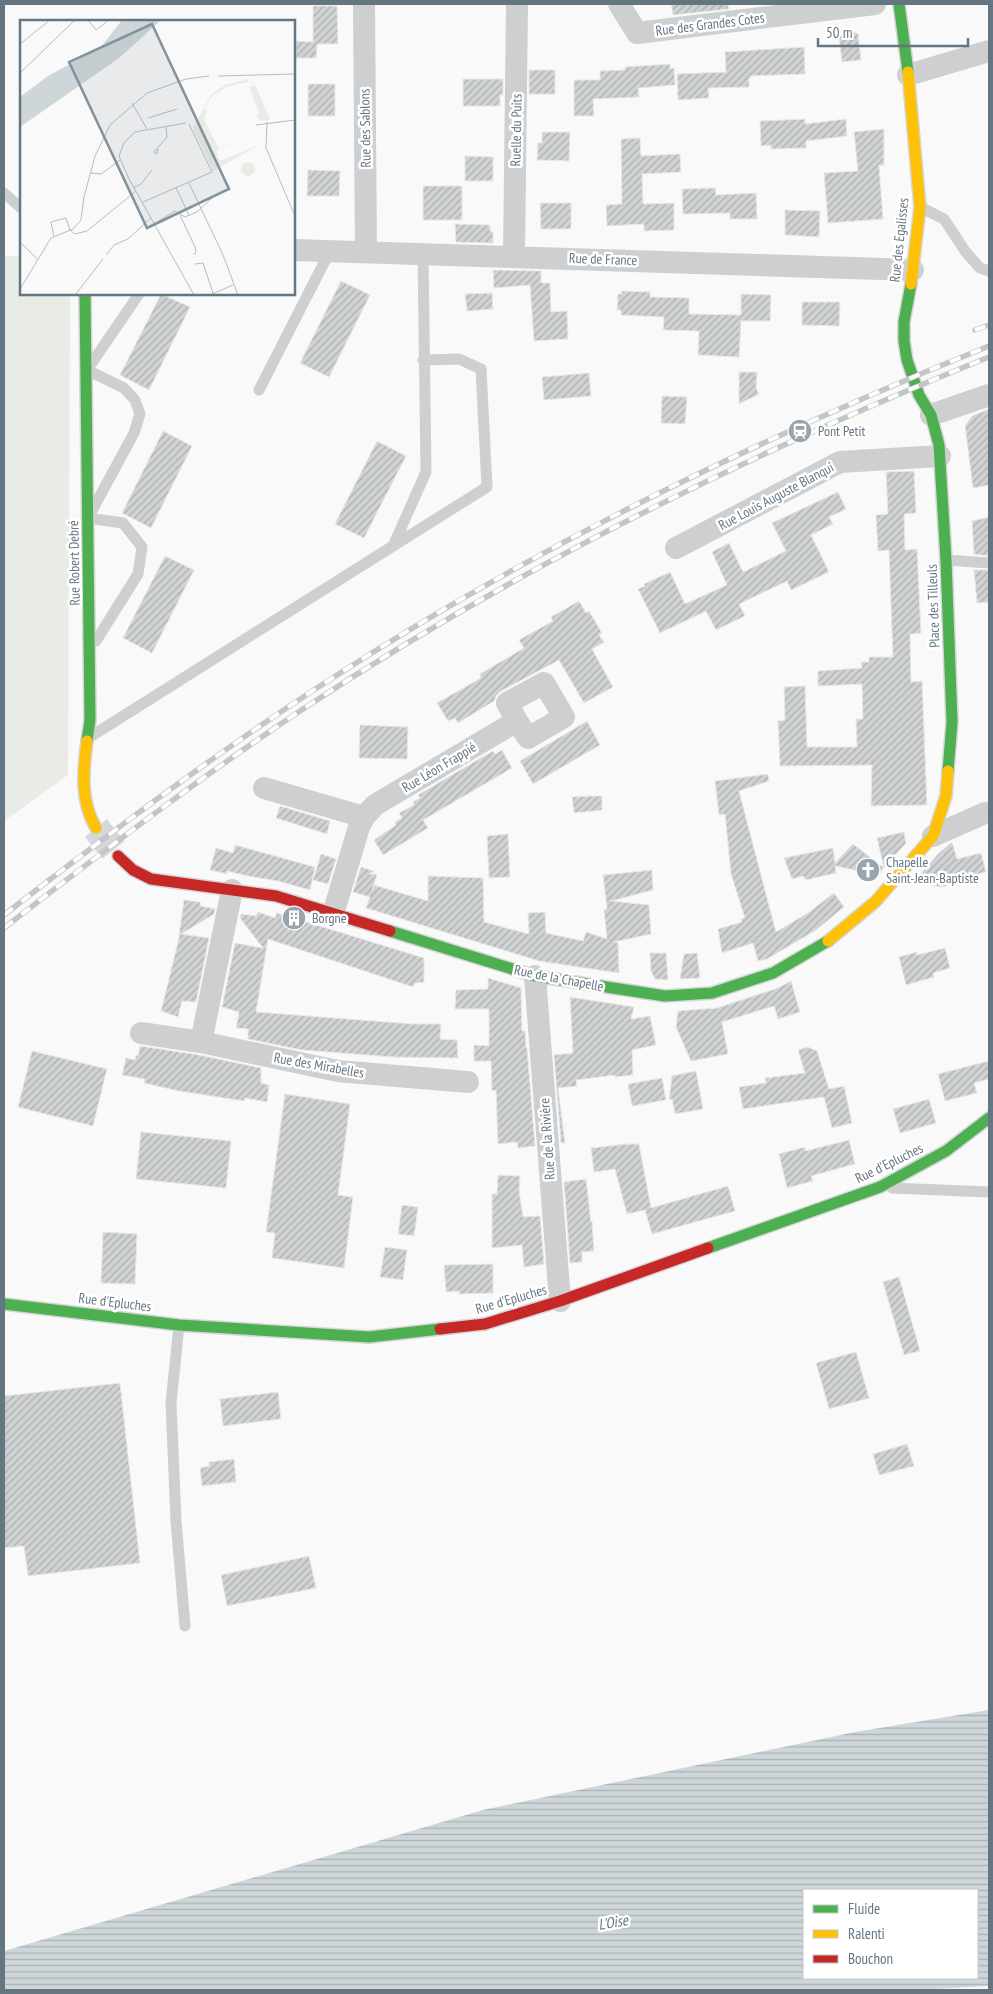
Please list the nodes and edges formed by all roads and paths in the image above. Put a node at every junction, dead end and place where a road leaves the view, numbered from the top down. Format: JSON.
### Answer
{"nodes":[{"id":1,"x":364,"y":4,"type":"edge"},
{"id":2,"x":517,"y":4,"type":"edge"},
{"id":3,"x":620,"y":4,"type":"edge"},
{"id":4,"x":876,"y":4,"type":"edge"},
{"id":5,"x":899,"y":4,"type":"edge"},
{"id":6,"x":989,"y":51,"type":"edge"},
{"id":7,"x":908,"y":76,"type":"junction"},
{"id":8,"x":4,"y":193,"type":"edge"},
{"id":9,"x":20,"y":207,"type":"edge"},
{"id":10,"x":920,"y":208,"type":"junction"},
{"id":11,"x":295,"y":250,"type":"edge"},
{"id":12,"x":330,"y":251,"type":"junction"},
{"id":13,"x":366,"y":252,"type":"junction"},
{"id":14,"x":423,"y":254,"type":"junction"},
{"id":15,"x":514,"y":256,"type":"junction"},
{"id":16,"x":913,"y":270,"type":"junction"},
{"id":17,"x":989,"y":271,"type":"edge"},
{"id":18,"x":86,"y":295,"type":"edge"},
{"id":19,"x":138,"y":295,"type":"edge"},
{"id":20,"x":423,"y":360,"type":"junction"},
{"id":21,"x":87,"y":370,"type":"junction"},
{"id":22,"x":259,"y":390,"type":"dead end"},
{"id":23,"x":989,"y":395,"type":"edge"},
{"id":24,"x":931,"y":415,"type":"junction"},
{"id":25,"x":940,"y":456,"type":"junction"},
{"id":26,"x":88,"y":518,"type":"junction"},
{"id":27,"x":393,"y":546,"type":"junction"},
{"id":28,"x":676,"y":548,"type":"dead end"},
{"id":29,"x":946,"y":560,"type":"junction"},
{"id":30,"x":989,"y":563,"type":"edge"},
{"id":31,"x":90,"y":650,"type":"junction"},
{"id":32,"x":517,"y":721,"type":"dead end"},
{"id":33,"x":86,"y":739,"type":"junction"},
{"id":34,"x":264,"y":788,"type":"dead end"},
{"id":35,"x":946,"y":796,"type":"junction"},
{"id":36,"x":987,"y":812,"type":"edge"},
{"id":37,"x":364,"y":817,"type":"junction"},
{"id":38,"x":96,"y":828,"type":"tunnel mouth"},
{"id":39,"x":933,"y":836,"type":"junction"},
{"id":40,"x":118,"y":856,"type":"tunnel mouth"},
{"id":41,"x":232,"y":890,"type":"junction"},
{"id":42,"x":333,"y":914,"type":"junction"},
{"id":43,"x":535,"y":976,"type":"junction"},
{"id":44,"x":141,"y":1033,"type":"dead end"},
{"id":45,"x":201,"y":1042,"type":"junction"},
{"id":46,"x":468,"y":1082,"type":"dead end"},
{"id":47,"x":989,"y":1118,"type":"edge"},
{"id":48,"x":880,"y":1187,"type":"junction"},
{"id":49,"x":989,"y":1192,"type":"edge"},
{"id":50,"x":560,"y":1301,"type":"junction"},
{"id":51,"x":4,"y":1304,"type":"edge"},
{"id":52,"x":178,"y":1325,"type":"junction"},
{"id":53,"x":185,"y":1626,"type":"dead end"}],
"edges":[{"from":1,"to":13,"type":"street","name":"Rue des Sablons"},
{"from":2,"to":15,"type":"street","name":"Ruelle du Puits"},
{"from":3,"to":4,"type":"street","name":"Rue des Grandes Cotes"},
{"from":5,"to":7,"type":"street","name":"Rue des Egalisses"},
{"from":6,"to":7,"type":"street"},
{"from":7,"to":10,"type":"street","name":"Rue des Egalisses"},
{"from":8,"to":9,"type":"lane"},
{"from":10,"to":16,"type":"street","name":"Rue des Egalisses"},
{"from":10,"to":17,"type":"lane"},
{"from":11,"to":12,"type":"street","name":"Rue de France"},
{"from":12,"to":13,"type":"street","name":"Rue de France"},
{"from":12,"to":22,"type":"lane"},
{"from":13,"to":14,"type":"street","name":"Rue de France"},
{"from":14,"to":15,"type":"street","name":"Rue de France"},
{"from":14,"to":20,"type":"lane"},
{"from":15,"to":16,"type":"street","name":"Rue de France"},
{"from":16,"to":24,"type":"street","name":"Rue des Egalisses"},
{"from":18,"to":21,"type":"street","name":"Rue Robert Debré"},
{"from":19,"to":21,"type":"lane"},
{"from":20,"to":27,"type":"lane"},
{"from":20,"to":27,"type":"lane"},
{"from":21,"to":26,"type":"street","name":"Rue Robert Debré"},
{"from":21,"to":26,"type":"lane"},
{"from":23,"to":24,"type":"street"},
{"from":24,"to":25,"type":"street","name":"Place des Tilleuls"},
{"from":25,"to":28,"type":"street","name":"Rue Louis Auguste Blanqui"},
{"from":25,"to":29,"type":"street","name":"Place des Tilleuls"},
{"from":26,"to":31,"type":"street","name":"Rue Robert Debré"},
{"from":26,"to":31,"type":"lane"},
{"from":27,"to":33,"type":"lane"},
{"from":29,"to":30,"type":"lane"},
{"from":29,"to":35,"type":"street","name":"Place des Tilleuls"},
{"from":31,"to":33,"type":"street","name":"Rue Robert Debré"},
{"from":32,"to":37,"type":"street","name":"Rue Léon Frappié"},
{"from":33,"to":38,"type":"street","name":"Rue Robert Debré"},
{"from":34,"to":37,"type":"street"},
{"from":35,"to":36,"type":"street","name":"Rue de la Chapelle"},
{"from":35,"to":39,"type":"street","name":"Rue de la Chapelle"},
{"from":36,"to":39,"type":"street","name":"Rue de la Chapelle"},
{"from":37,"to":42,"type":"street","name":"Rue Léon Frappié"},
{"from":39,"to":43,"type":"street","name":"Rue de la Chapelle"},
{"from":40,"to":41,"type":"street","name":"Rue de la Chapelle"},
{"from":41,"to":42,"type":"street","name":"Rue de la Chapelle"},
{"from":41,"to":45,"type":"street"},
{"from":42,"to":43,"type":"street","name":"Rue de la Chapelle"},
{"from":43,"to":50,"type":"street","name":"Rue de la Rivière"},
{"from":44,"to":45,"type":"street","name":"Rue des Mirabelles"},
{"from":45,"to":46,"type":"street","name":"Rue des Mirabelles"},
{"from":47,"to":48,"type":"street","name":"Rue d'Epluches"},
{"from":48,"to":49,"type":"lane"},
{"from":48,"to":50,"type":"street","name":"Rue d'Epluches"},
{"from":50,"to":52,"type":"street","name":"Rue d'Epluches"},
{"from":51,"to":52,"type":"street","name":"Rue d'Epluches"},
{"from":52,"to":53,"type":"lane"}]}
